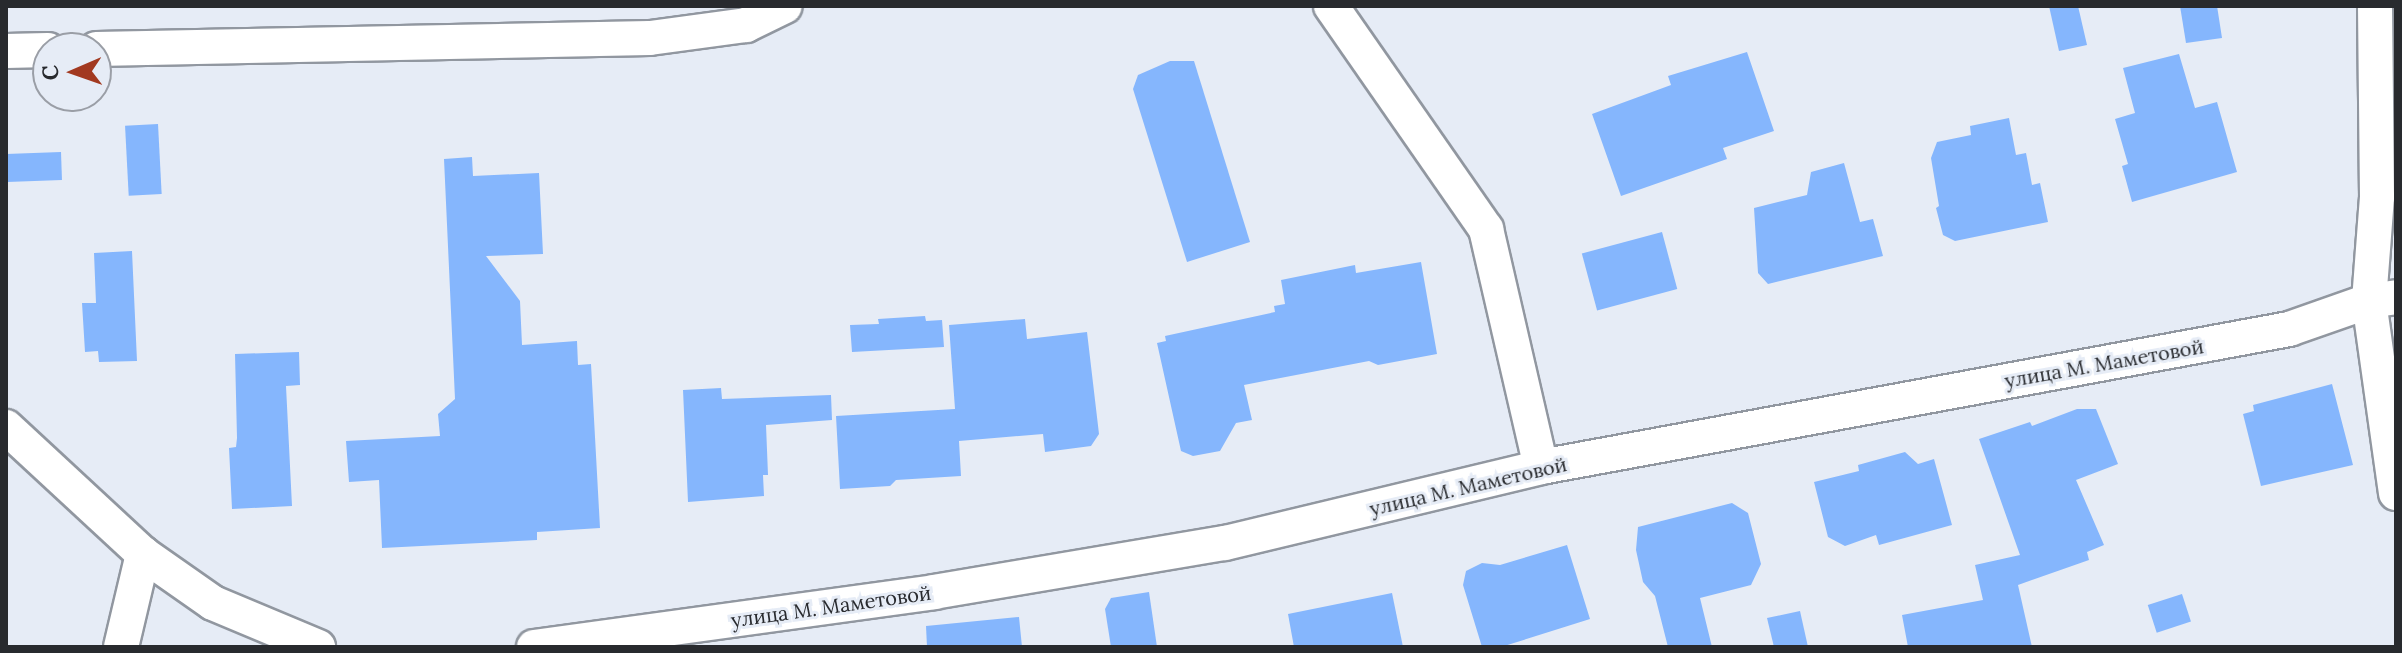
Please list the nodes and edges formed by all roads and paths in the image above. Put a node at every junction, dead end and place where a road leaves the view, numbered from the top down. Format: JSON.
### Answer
{"nodes":[{"id":1,"x":785,"y":6,"type":"edge"},
{"id":2,"x":1331,"y":6,"type":"edge"},
{"id":3,"x":2375,"y":6,"type":"edge"},
{"id":4,"x":112,"y":49,"type":"edge"},
{"id":5,"x":32,"y":50,"type":"edge"},
{"id":6,"x":6,"y":51,"type":"edge"},
{"id":7,"x":2383,"y":299,"type":"edge"},
{"id":8,"x":6,"y":427,"type":"edge"},
{"id":9,"x":1541,"y":467,"type":"junction"},
{"id":10,"x":2396,"y":493,"type":"edge"},
{"id":11,"x":143,"y":554,"type":"junction"},
{"id":12,"x":121,"y":647,"type":"edge"},
{"id":13,"x":318,"y":647,"type":"edge"},
{"id":14,"x":534,"y":647,"type":"edge"}],
"edges":[{"from":1,"to":4,"type":"street"},
{"from":2,"to":9,"type":"street"},
{"from":3,"to":7,"type":"street"},
{"from":5,"to":6,"type":"street"},
{"from":7,"to":9,"type":"street","name":"улица М. Маметовой"},
{"from":7,"to":10,"type":"street"},
{"from":8,"to":11,"type":"street"},
{"from":9,"to":14,"type":"street","name":"улица М. Маметовой"},
{"from":11,"to":12,"type":"street"},
{"from":11,"to":13,"type":"street"}]}
